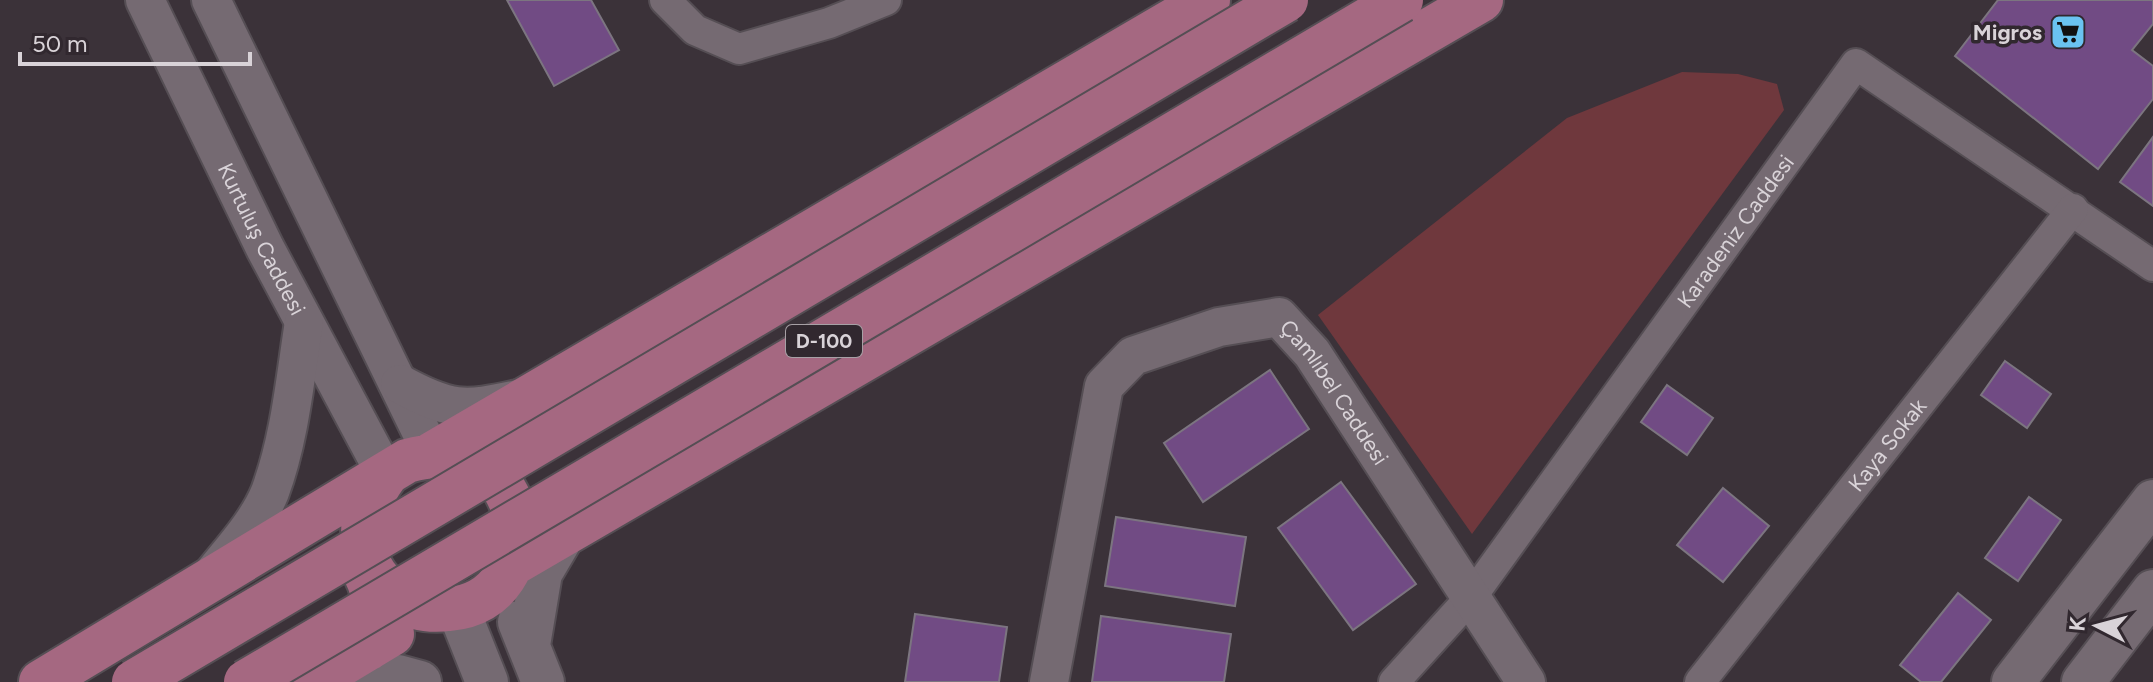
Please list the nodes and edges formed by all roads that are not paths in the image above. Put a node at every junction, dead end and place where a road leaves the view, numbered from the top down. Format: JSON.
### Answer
{"nodes":[{"id":1,"x":145,"y":0,"type":"edge"},
{"id":2,"x":211,"y":0,"type":"edge"},
{"id":3,"x":665,"y":0,"type":"edge"},
{"id":4,"x":886,"y":0,"type":"edge"},
{"id":5,"x":1208,"y":0,"type":"edge"},
{"id":6,"x":1286,"y":0,"type":"edge"},
{"id":7,"x":1401,"y":0,"type":"edge"},
{"id":8,"x":1481,"y":0,"type":"edge"},
{"id":9,"x":2073,"y":209,"type":"junction"},
{"id":10,"x":2153,"y":266,"type":"edge"},
{"id":11,"x":304,"y":322,"type":"junction"},
{"id":12,"x":400,"y":384,"type":"junction"},
{"id":13,"x":533,"y":395,"type":"junction"},
{"id":14,"x":489,"y":421,"type":"junction"},
{"id":15,"x":432,"y":454,"type":"junction"},
{"id":16,"x":386,"y":475,"type":"junction"},
{"id":17,"x":2153,"y":501,"type":"edge"},
{"id":18,"x":308,"y":523,"type":"junction"},
{"id":19,"x":564,"y":534,"type":"junction"},
{"id":20,"x":506,"y":573,"type":"junction"},
{"id":21,"x":204,"y":584,"type":"junction"},
{"id":22,"x":2153,"y":591,"type":"edge"},
{"id":23,"x":1472,"y":596,"type":"junction"},
{"id":24,"x":445,"y":610,"type":"junction"},
{"id":25,"x":536,"y":664,"type":"edge"},
{"id":26,"x":360,"y":665,"type":"edge"},
{"id":27,"x":41,"y":682,"type":"edge"},
{"id":28,"x":134,"y":682,"type":"edge"},
{"id":29,"x":246,"y":682,"type":"edge"},
{"id":30,"x":312,"y":682,"type":"edge"},
{"id":31,"x":420,"y":682,"type":"edge"},
{"id":32,"x":487,"y":682,"type":"edge"},
{"id":33,"x":1049,"y":682,"type":"edge"},
{"id":34,"x":1394,"y":682,"type":"edge"},
{"id":35,"x":1526,"y":682,"type":"edge"},
{"id":36,"x":1700,"y":682,"type":"edge"},
{"id":37,"x":2013,"y":682,"type":"edge"},
{"id":38,"x":2083,"y":682,"type":"edge"}],
"edges":[{"from":1,"to":11,"type":"street","name":"Kurtuluş Caddesi"},
{"from":2,"to":12,"type":"street"},
{"from":3,"to":4,"type":"street"},
{"from":5,"to":13,"type":"highway"},
{"from":6,"to":28,"type":"highway","number":"D-100","bridge":true},
{"from":7,"to":29,"type":"highway","number":"D-100","bridge":true},
{"from":8,"to":19,"type":"highway"},
{"from":9,"to":10,"type":"street","name":"Karadeniz Caddesi"},
{"from":9,"to":23,"type":"street","name":"Karadeniz Caddesi"},
{"from":9,"to":36,"type":"street","name":"Kaya Sokak"},
{"from":11,"to":16,"type":"street","name":"Kurtuluş Caddesi"},
{"from":11,"to":21,"type":"street"},
{"from":12,"to":13,"type":"street"},
{"from":12,"to":15,"type":"street"},
{"from":13,"to":14,"type":"highway"},
{"from":14,"to":15,"type":"highway"},
{"from":14,"to":19,"type":"highway"},
{"from":15,"to":16,"type":"highway"},
{"from":15,"to":20,"type":"highway"},
{"from":16,"to":18,"type":"highway"},
{"from":16,"to":24,"type":"highway"},
{"from":17,"to":37,"type":"main road"},
{"from":18,"to":21,"type":"highway"},
{"from":18,"to":26,"type":"highway"},
{"from":19,"to":20,"type":"highway"},
{"from":19,"to":25,"type":"main road"},
{"from":20,"to":24,"type":"highway"},
{"from":20,"to":25,"type":"main road"},
{"from":21,"to":27,"type":"highway"},
{"from":22,"to":38,"type":"main road"},
{"from":23,"to":33,"type":"street","name":"Çamlıbel Caddesi"},
{"from":23,"to":34,"type":"street","name":"Karadeniz Caddesi"},
{"from":23,"to":35,"type":"street","name":"Çamlıbel Caddesi"},
{"from":24,"to":26,"type":"highway"},
{"from":24,"to":32,"type":"main road"},
{"from":26,"to":30,"type":"highway"},
{"from":26,"to":31,"type":"main road"}]}
